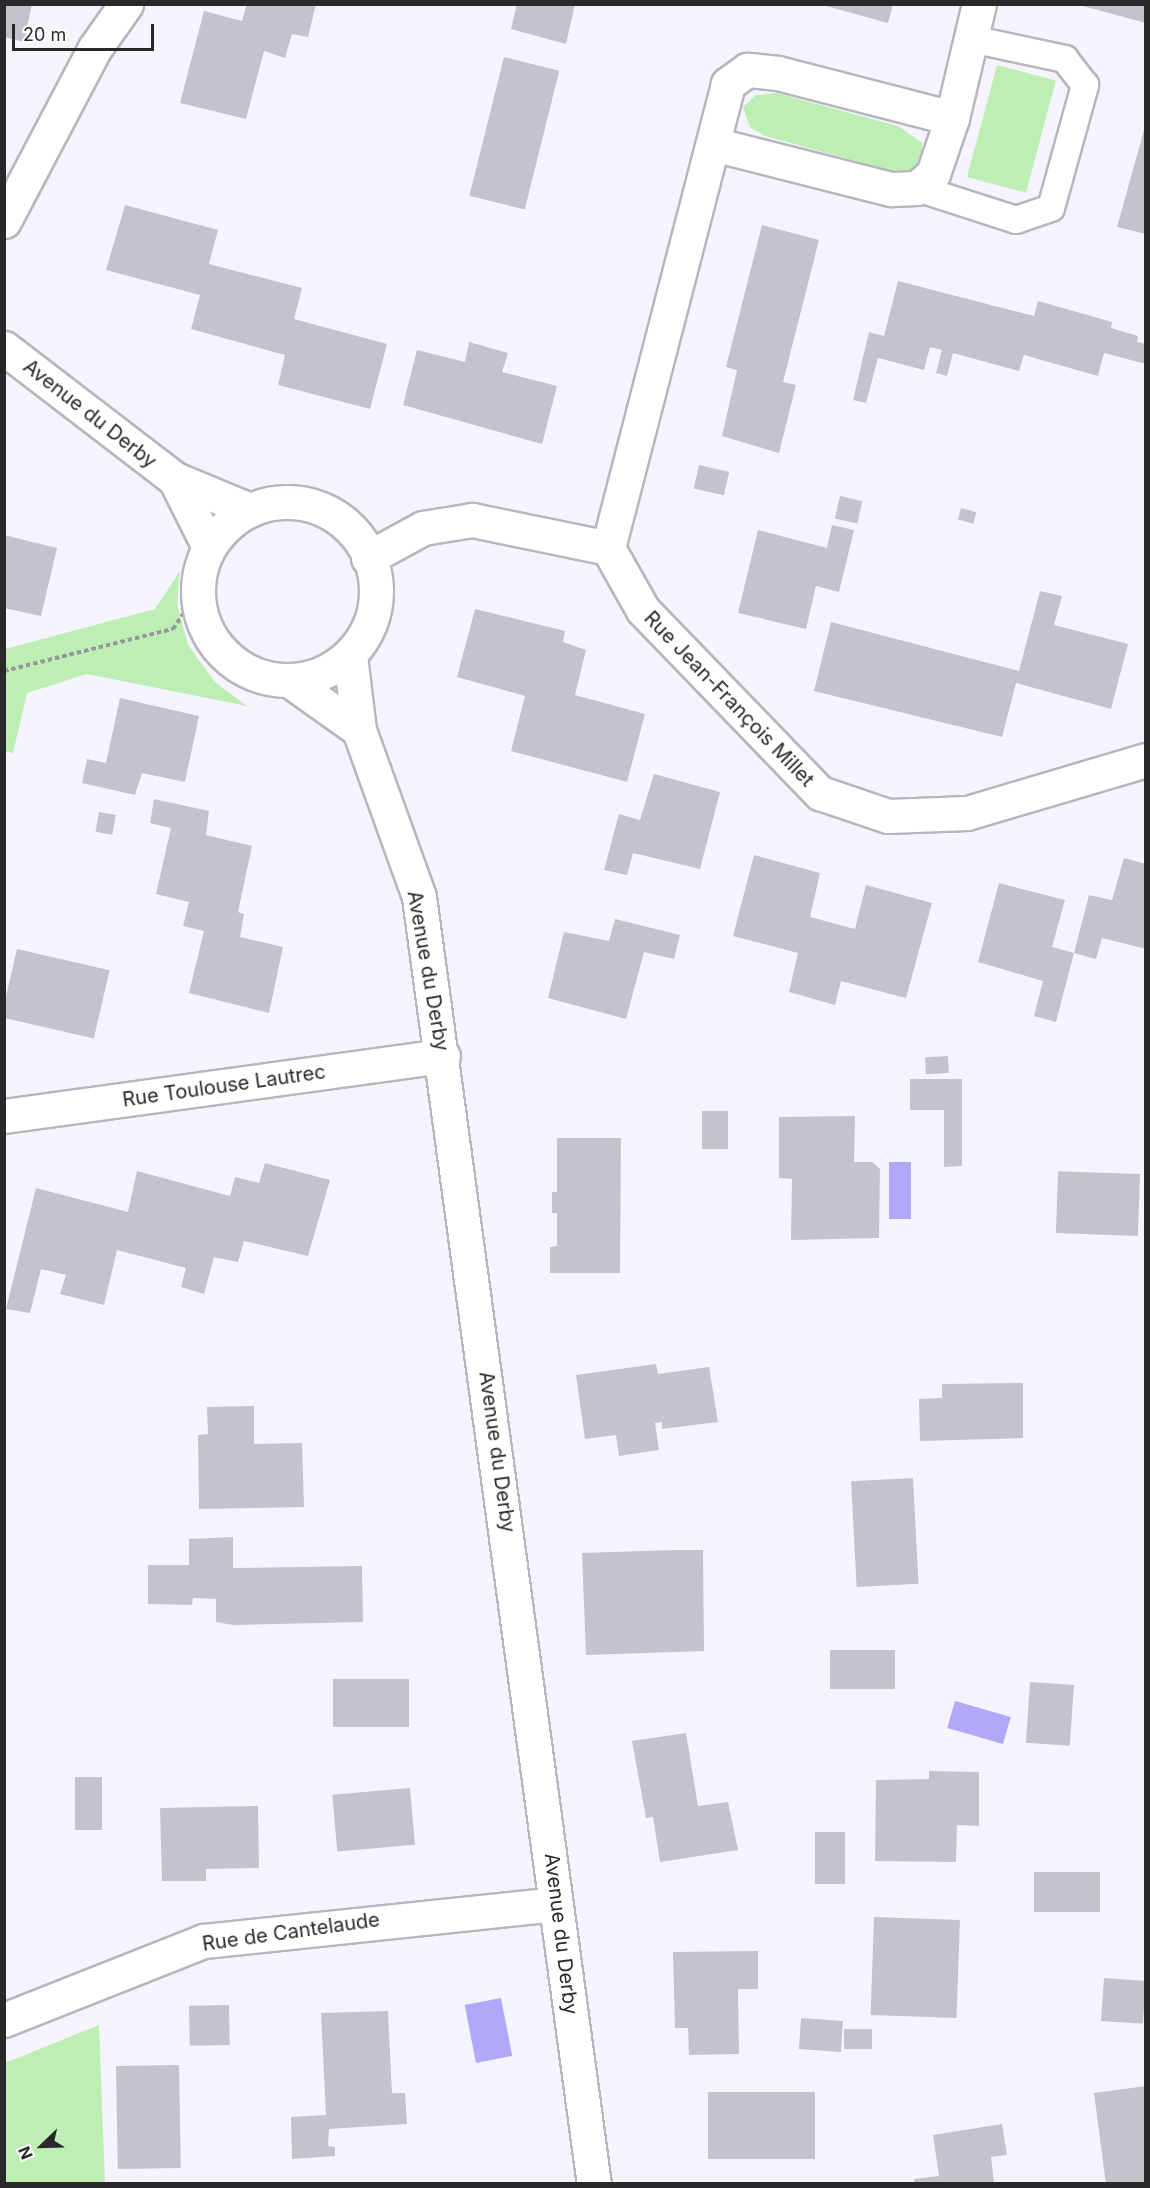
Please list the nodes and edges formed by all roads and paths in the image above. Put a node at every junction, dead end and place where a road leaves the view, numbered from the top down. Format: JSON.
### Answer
{"nodes":[{"id":1,"x":126,"y":4,"type":"edge"},
{"id":2,"x":979,"y":4,"type":"edge"},
{"id":3,"x":971,"y":39,"type":"junction"},
{"id":4,"x":952,"y":118,"type":"junction"},
{"id":5,"x":713,"y":144,"type":"junction"},
{"id":6,"x":917,"y":188,"type":"junction"},
{"id":7,"x":4,"y":221,"type":"edge"},
{"id":8,"x":4,"y":348,"type":"edge"},
{"id":9,"x":175,"y":479,"type":"junction"},
{"id":10,"x":250,"y":510,"type":"junction"},
{"id":11,"x":209,"y":548,"type":"junction"},
{"id":12,"x":608,"y":548,"type":"junction"},
{"id":13,"x":368,"y":558,"type":"junction"},
{"id":14,"x":198,"y":592,"type":"junction"},
{"id":15,"x":350,"y":656,"type":"junction"},
{"id":16,"x":4,"y":671,"type":"edge"},
{"id":17,"x":289,"y":680,"type":"junction"},
{"id":18,"x":359,"y":730,"type":"junction"},
{"id":19,"x":1146,"y":760,"type":"edge"},
{"id":20,"x":443,"y":1056,"type":"junction"},
{"id":21,"x":4,"y":1116,"type":"edge"},
{"id":22,"x":555,"y":1904,"type":"junction"},
{"id":23,"x":4,"y":2020,"type":"edge"},
{"id":24,"x":594,"y":2184,"type":"edge"}],
"edges":[{"from":1,"to":7,"type":"street"},
{"from":2,"to":3,"type":"street"},
{"from":3,"to":4,"type":"street"},
{"from":3,"to":6,"type":"lane"},
{"from":4,"to":5,"type":"street"},
{"from":4,"to":6,"type":"street"},
{"from":5,"to":6,"type":"street"},
{"from":5,"to":12,"type":"street"},
{"from":8,"to":9,"type":"street","name":"Avenue du Derby"},
{"from":9,"to":10,"type":"street","name":"Avenue du Derby"},
{"from":9,"to":11,"type":"street","name":"Avenue du Derby"},
{"from":10,"to":11,"type":"street"},
{"from":10,"to":13,"type":"street"},
{"from":11,"to":14,"type":"street"},
{"from":12,"to":13,"type":"street"},
{"from":12,"to":19,"type":"street","name":"Rue Jean-François Millet"},
{"from":13,"to":15,"type":"street"},
{"from":14,"to":16,"type":"path"},
{"from":14,"to":17,"type":"street"},
{"from":15,"to":17,"type":"street"},
{"from":15,"to":18,"type":"street","name":"Avenue du Derby"},
{"from":17,"to":18,"type":"street"},
{"from":18,"to":20,"type":"street","name":"Avenue du Derby"},
{"from":20,"to":21,"type":"street","name":"Rue Toulouse Lautrec"},
{"from":20,"to":22,"type":"street","name":"Avenue du Derby"},
{"from":22,"to":23,"type":"street","name":"Rue de Cantelaude"},
{"from":22,"to":24,"type":"street","name":"Avenue du Derby"}]}
